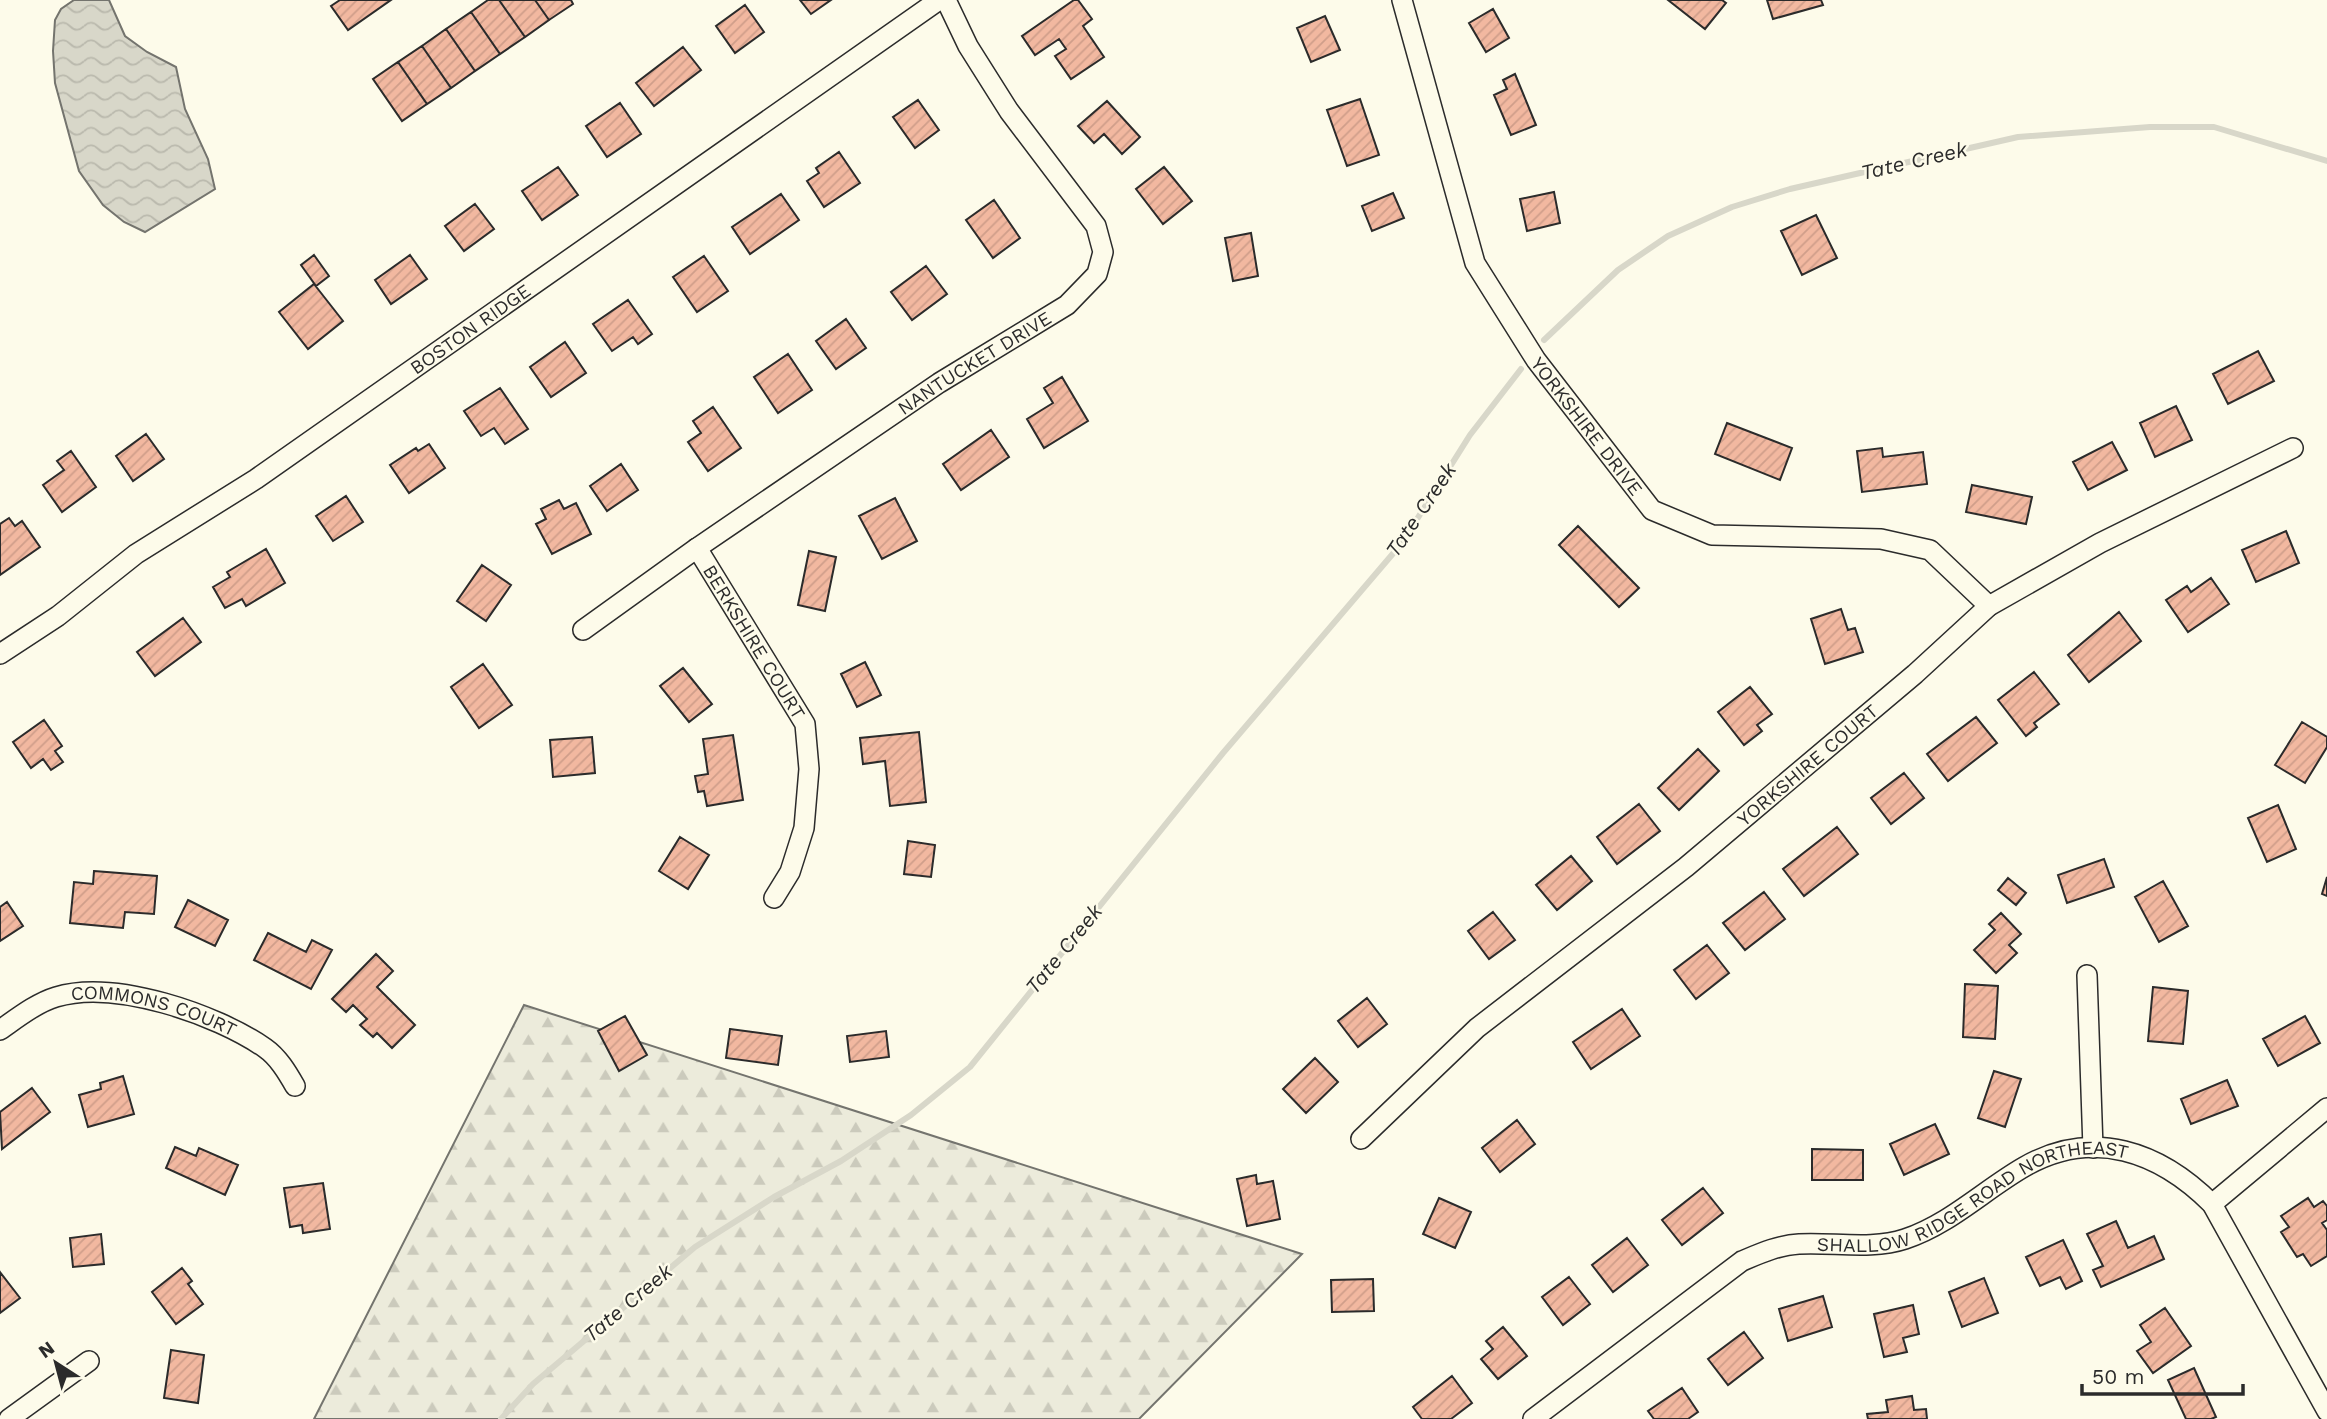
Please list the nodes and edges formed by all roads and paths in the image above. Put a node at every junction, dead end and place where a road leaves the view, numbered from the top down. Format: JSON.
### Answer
{"nodes":[{"id":1,"x":939,"y":0,"type":"edge"},
{"id":2,"x":946,"y":0,"type":"edge"},
{"id":3,"x":1402,"y":0,"type":"edge"},
{"id":4,"x":2293,"y":448,"type":"dead end"},
{"id":5,"x":697,"y":548,"type":"junction"},
{"id":6,"x":1989,"y":606,"type":"junction"},
{"id":7,"x":583,"y":631,"type":"dead end"},
{"id":8,"x":0,"y":654,"type":"edge"},
{"id":9,"x":774,"y":898,"type":"dead end"},
{"id":10,"x":2087,"y":975,"type":"dead end"},
{"id":11,"x":0,"y":1030,"type":"edge"},
{"id":12,"x":295,"y":1086,"type":"dead end"},
{"id":13,"x":2327,"y":1108,"type":"edge"},
{"id":14,"x":1361,"y":1139,"type":"dead end"},
{"id":15,"x":2093,"y":1149,"type":"junction"},
{"id":16,"x":2212,"y":1204,"type":"junction"},
{"id":17,"x":89,"y":1361,"type":"dead end"},
{"id":18,"x":2327,"y":1411,"type":"edge"},
{"id":19,"x":9,"y":1419,"type":"edge"},
{"id":20,"x":1533,"y":1419,"type":"edge"}],
"edges":[{"from":1,"to":8,"type":"street","name":"BOSTON RIDGE"},
{"from":2,"to":5,"type":"street","name":"NANTUCKET DRIVE"},
{"from":3,"to":6,"type":"street","name":"YORKSHIRE DRIVE"},
{"from":4,"to":6,"type":"street","name":"YORKSHIRE COURT"},
{"from":5,"to":7,"type":"street","name":"NANTUCKET DRIVE"},
{"from":5,"to":9,"type":"street","name":"BERKSHIRE COURT"},
{"from":6,"to":14,"type":"street","name":"YORKSHIRE COURT"},
{"from":10,"to":15,"type":"street"},
{"from":11,"to":12,"type":"street","name":"COMMONS COURT"},
{"from":13,"to":16,"type":"street"},
{"from":15,"to":16,"type":"street","name":"SHALLOW RIDGE ROAD NORTHEAST"},
{"from":15,"to":20,"type":"street","name":"SHALLOW RIDGE ROAD NORTHEAST"},
{"from":16,"to":18,"type":"street","name":"SHALLOW RIDGE ROAD NORTHEAST"},
{"from":17,"to":19,"type":"street"}]}
